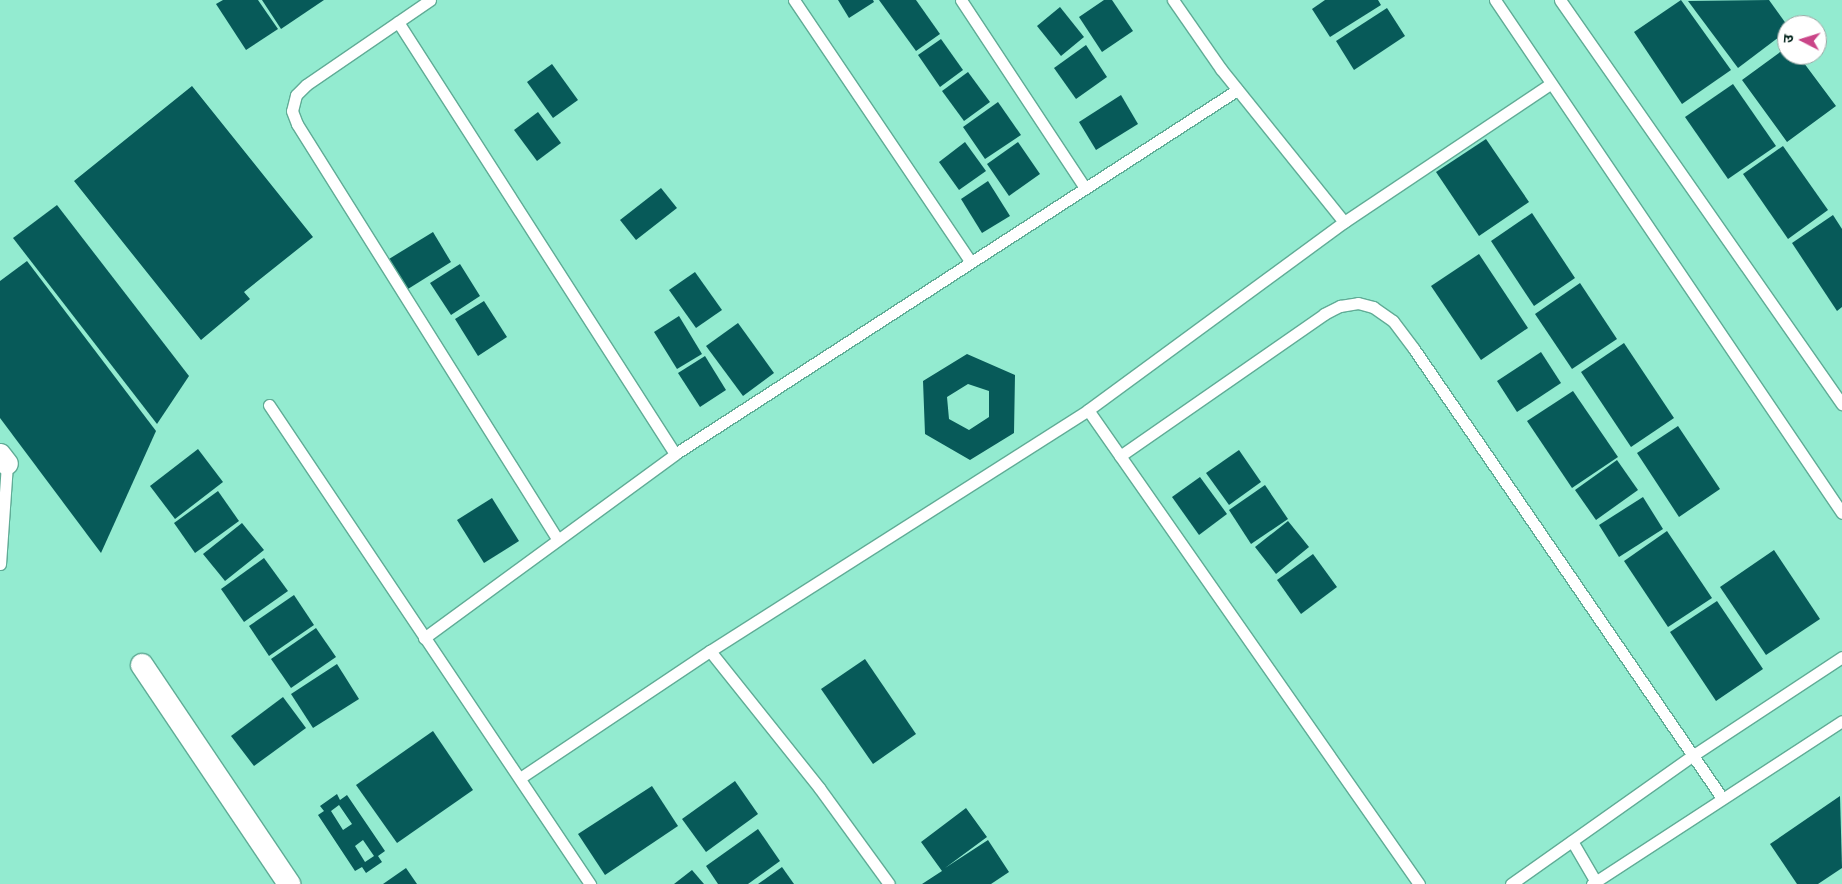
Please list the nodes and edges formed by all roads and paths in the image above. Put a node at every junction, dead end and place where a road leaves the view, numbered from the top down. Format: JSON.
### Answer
{"nodes":[{"id":1,"x":430,"y":0,"type":"edge"},
{"id":2,"x":794,"y":0,"type":"edge"},
{"id":3,"x":961,"y":0,"type":"edge"},
{"id":4,"x":1173,"y":0,"type":"edge"},
{"id":5,"x":1495,"y":0,"type":"edge"},
{"id":6,"x":1560,"y":0,"type":"edge"},
{"id":7,"x":398,"y":22,"type":"junction"},
{"id":8,"x":1550,"y":84,"type":"junction"},
{"id":9,"x":1237,"y":90,"type":"junction"},
{"id":10,"x":1085,"y":188,"type":"junction"},
{"id":11,"x":1344,"y":222,"type":"junction"},
{"id":12,"x":970,"y":261,"type":"junction"},
{"id":13,"x":1842,"y":404,"type":"edge"},
{"id":14,"x":269,"y":405,"type":"dead end"},
{"id":15,"x":1088,"y":410,"type":"junction"},
{"id":16,"x":675,"y":454,"type":"junction"},
{"id":17,"x":1120,"y":456,"type":"junction"},
{"id":18,"x":3,"y":460,"type":"edge"},
{"id":19,"x":1842,"y":512,"type":"edge"},
{"id":20,"x":557,"y":539,"type":"junction"},
{"id":21,"x":0,"y":564,"type":"edge"},
{"id":22,"x":424,"y":638,"type":"junction"},
{"id":23,"x":710,"y":651,"type":"junction"},
{"id":24,"x":1842,"y":657,"type":"edge"},
{"id":25,"x":142,"y":665,"type":"dead end"},
{"id":26,"x":1842,"y":721,"type":"edge"},
{"id":27,"x":1692,"y":756,"type":"junction"},
{"id":28,"x":520,"y":778,"type":"junction"},
{"id":29,"x":1722,"y":798,"type":"junction"},
{"id":30,"x":1572,"y":841,"type":"junction"},
{"id":31,"x":1594,"y":883,"type":"edge"},
{"id":32,"x":289,"y":884,"type":"edge"},
{"id":33,"x":590,"y":884,"type":"edge"},
{"id":34,"x":889,"y":884,"type":"edge"},
{"id":35,"x":1419,"y":884,"type":"edge"},
{"id":36,"x":1511,"y":884,"type":"edge"}],
"edges":[{"from":1,"to":7,"type":"lane"},
{"from":2,"to":12,"type":"lane"},
{"from":3,"to":10,"type":"lane"},
{"from":4,"to":9,"type":"lane"},
{"from":5,"to":8,"type":"lane"},
{"from":6,"to":13,"type":"lane"},
{"from":7,"to":16,"type":"lane"},
{"from":7,"to":20,"type":"lane"},
{"from":8,"to":11,"type":"lane"},
{"from":8,"to":19,"type":"lane"},
{"from":9,"to":10,"type":"lane"},
{"from":9,"to":11,"type":"lane"},
{"from":10,"to":12,"type":"lane"},
{"from":11,"to":15,"type":"lane"},
{"from":12,"to":16,"type":"lane"},
{"from":14,"to":22,"type":"lane"},
{"from":15,"to":17,"type":"lane"},
{"from":15,"to":23,"type":"lane"},
{"from":16,"to":20,"type":"lane"},
{"from":17,"to":27,"type":"lane"},
{"from":17,"to":35,"type":"lane"},
{"from":18,"to":21,"type":"lane"},
{"from":20,"to":22,"type":"lane"},
{"from":22,"to":28,"type":"lane"},
{"from":23,"to":28,"type":"lane"},
{"from":23,"to":34,"type":"lane"},
{"from":24,"to":27,"type":"lane"},
{"from":25,"to":32,"type":"street"},
{"from":26,"to":29,"type":"lane"},
{"from":27,"to":29,"type":"lane"},
{"from":27,"to":30,"type":"lane"},
{"from":28,"to":33,"type":"lane"},
{"from":29,"to":31,"type":"lane"},
{"from":30,"to":31,"type":"lane"},
{"from":30,"to":36,"type":"lane"}]}
